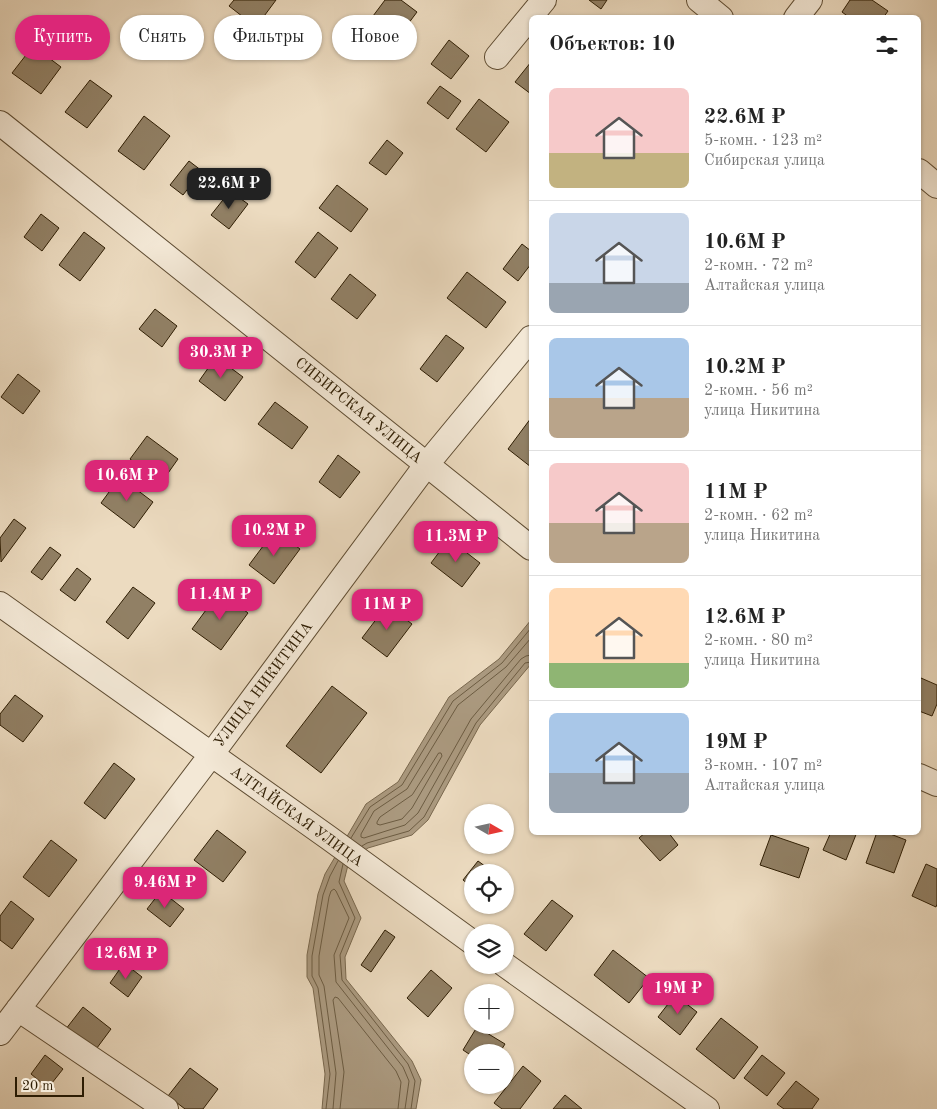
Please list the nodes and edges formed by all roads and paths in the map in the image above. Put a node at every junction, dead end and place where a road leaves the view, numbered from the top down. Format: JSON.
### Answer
{"nodes":[{"id":1,"x":544,"y":0,"type":"edge"},
{"id":2,"x":699,"y":0,"type":"edge"},
{"id":3,"x":810,"y":0,"type":"edge"},
{"id":4,"x":532,"y":15,"type":"edge"},
{"id":5,"x":717,"y":15,"type":"edge"},
{"id":6,"x":798,"y":15,"type":"edge"},
{"id":7,"x":529,"y":18,"type":"edge"},
{"id":8,"x":497,"y":57,"type":"dead end"},
{"id":9,"x":0,"y":123,"type":"edge"},
{"id":10,"x":921,"y":174,"type":"edge"},
{"id":11,"x":937,"y":186,"type":"edge"},
{"id":12,"x":529,"y":340,"type":"edge"},
{"id":13,"x":427,"y":464,"type":"junction"},
{"id":14,"x":529,"y":546,"type":"edge"},
{"id":15,"x":0,"y":604,"type":"edge"},
{"id":16,"x":211,"y":755,"type":"junction"},
{"id":17,"x":921,"y":777,"type":"edge"},
{"id":18,"x":937,"y":784,"type":"edge"},
{"id":19,"x":464,"y":936,"type":"edge"},
{"id":20,"x":514,"y":971,"type":"edge"},
{"id":21,"x":18,"y":1009,"type":"junction"},
{"id":22,"x":0,"y":1033,"type":"edge"},
{"id":23,"x":166,"y":1109,"type":"edge"},
{"id":24,"x":707,"y":1109,"type":"edge"}],
"edges":[{"from":1,"to":4,"type":"street"},
{"from":2,"to":5,"type":"street"},
{"from":3,"to":6,"type":"street"},
{"from":7,"to":8,"type":"street"},
{"from":9,"to":13,"type":"street","name":"СИБИРСКАЯ УЛИЦА"},
{"from":10,"to":11,"type":"street"},
{"from":12,"to":13,"type":"street","name":"УЛИЦА НИКИТИНА"},
{"from":13,"to":14,"type":"street","name":"СИБИРСКАЯ УЛИЦА"},
{"from":13,"to":16,"type":"street","name":"УЛИЦА НИКИТИНА"},
{"from":15,"to":16,"type":"street","name":"АЛТАЙСКАЯ УЛИЦА"},
{"from":16,"to":19,"type":"street","name":"АЛТАЙСКАЯ УЛИЦА"},
{"from":16,"to":21,"type":"street","name":"УЛИЦА НИКИТИНА"},
{"from":17,"to":18,"type":"street"},
{"from":20,"to":24,"type":"street"},
{"from":21,"to":22,"type":"street","name":"УЛИЦА НИКИТИНА"},
{"from":21,"to":23,"type":"street"}]}
